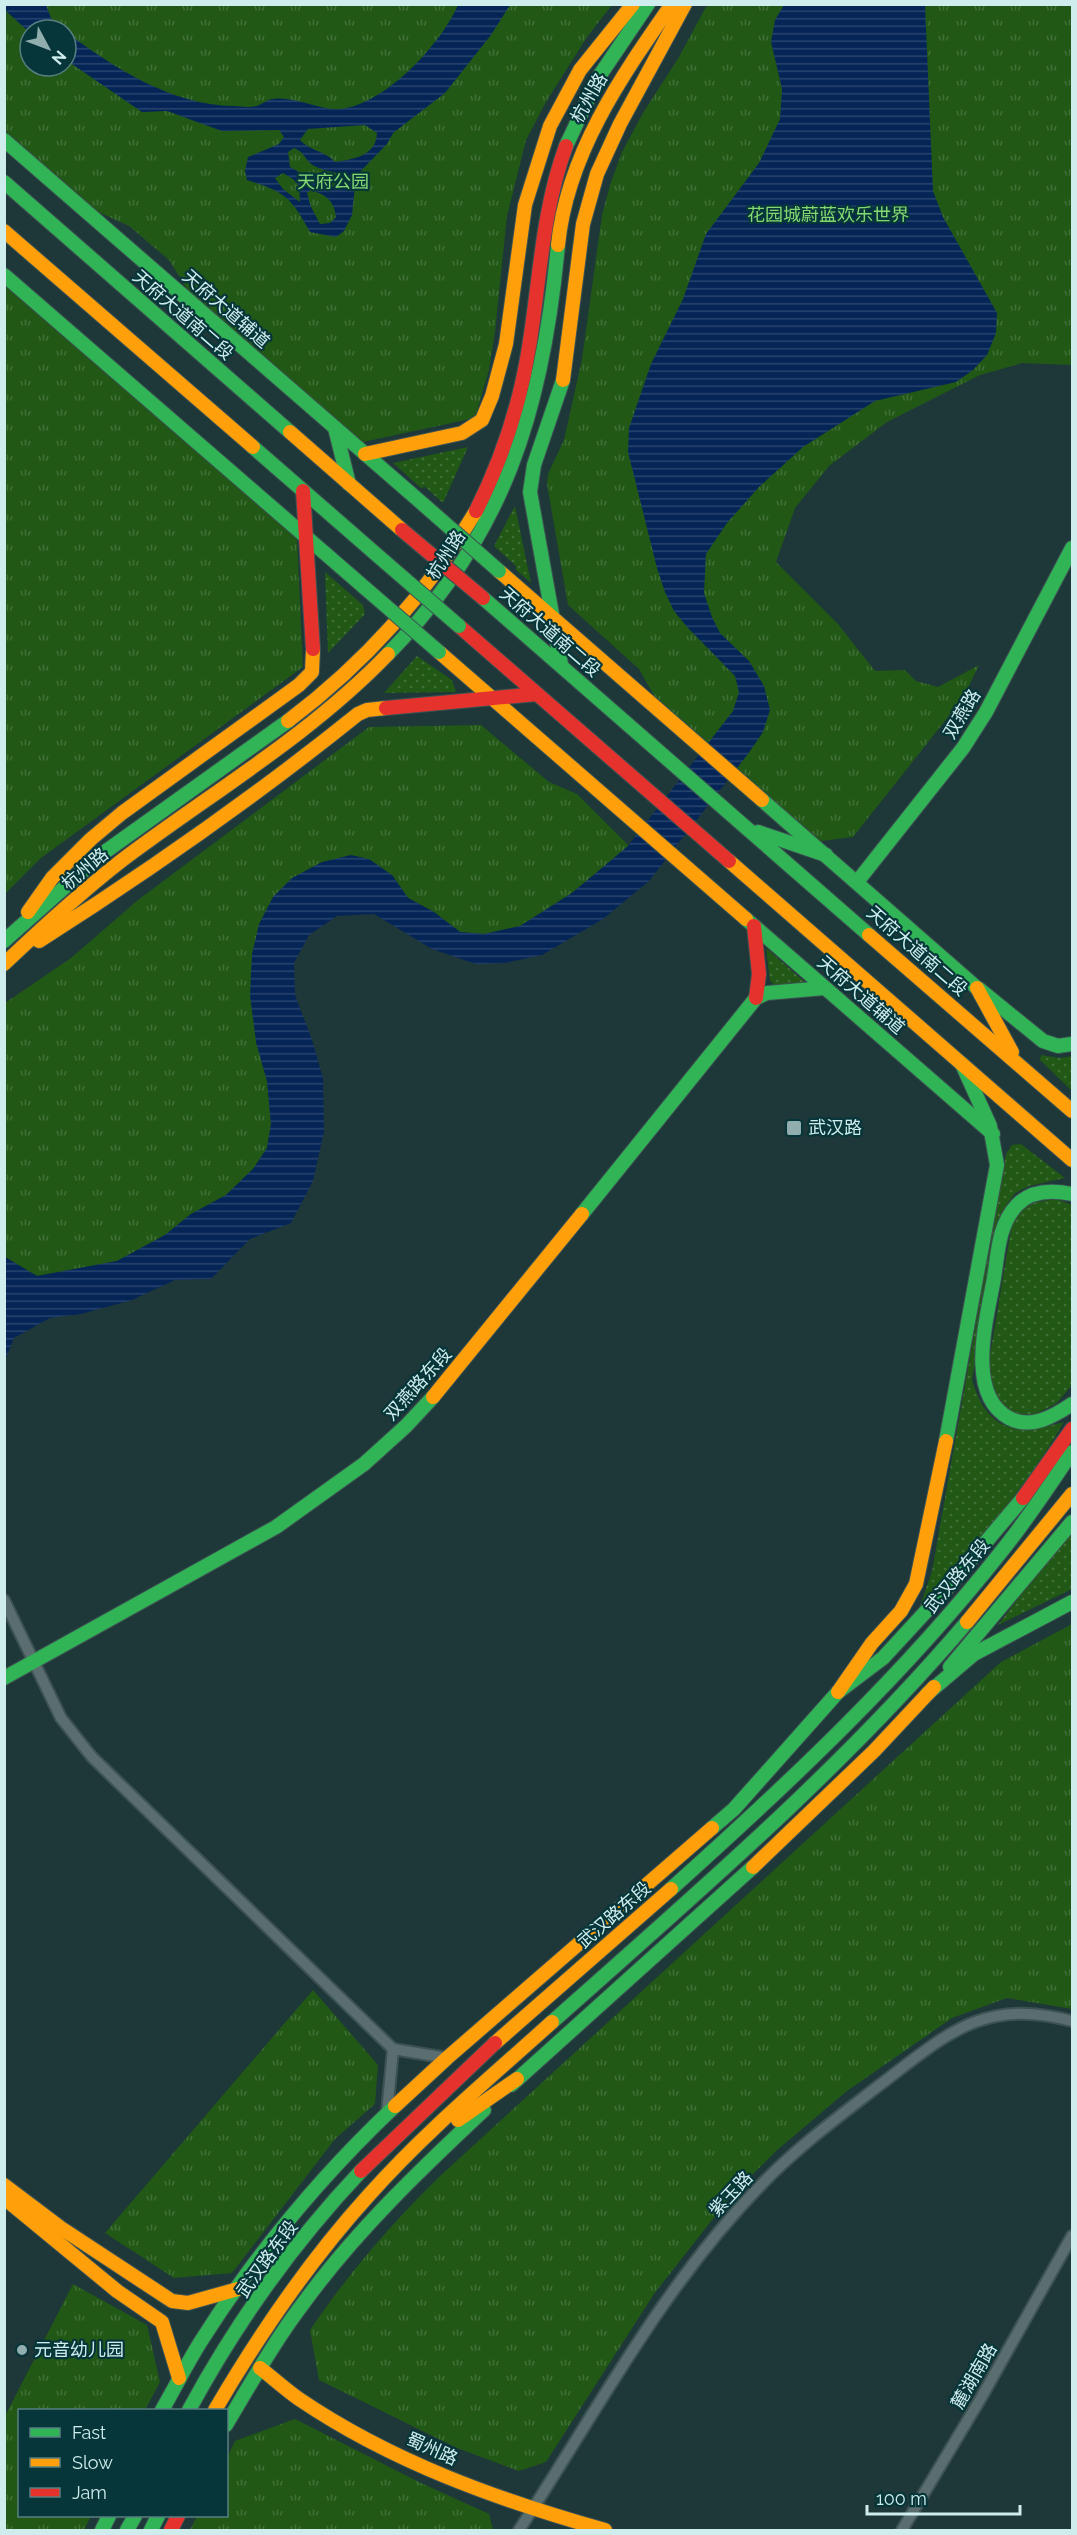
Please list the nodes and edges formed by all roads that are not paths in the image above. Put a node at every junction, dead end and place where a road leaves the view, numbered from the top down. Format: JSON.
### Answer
{"nodes":[{"id":1,"x":633,"y":4,"type":"edge"},
{"id":2,"x":648,"y":4,"type":"edge"},
{"id":3,"x":672,"y":4,"type":"edge"},
{"id":4,"x":685,"y":4,"type":"edge"},
{"id":5,"x":4,"y":140,"type":"edge"},
{"id":6,"x":4,"y":182,"type":"edge"},
{"id":7,"x":4,"y":231,"type":"edge"},
{"id":8,"x":4,"y":274,"type":"edge"},
{"id":9,"x":335,"y":428,"type":"junction"},
{"id":10,"x":365,"y":454,"type":"junction"},
{"id":11,"x":348,"y":484,"type":"junction"},
{"id":12,"x":303,"y":491,"type":"junction"},
{"id":13,"x":306,"y":537,"type":"junction"},
{"id":14,"x":1072,"y":548,"type":"edge"},
{"id":15,"x":552,"y":617,"type":"junction"},
{"id":16,"x":561,"y":664,"type":"junction"},
{"id":17,"x":537,"y":694,"type":"junction"},
{"id":18,"x":492,"y":699,"type":"junction"},
{"id":19,"x":750,"y":830,"type":"junction"},
{"id":20,"x":826,"y":855,"type":"junction"},
{"id":21,"x":857,"y":882,"type":"junction"},
{"id":22,"x":754,"y":927,"type":"junction"},
{"id":23,"x":9,"y":937,"type":"edge"},
{"id":24,"x":8,"y":961,"type":"edge"},
{"id":25,"x":825,"y":988,"type":"junction"},
{"id":26,"x":977,"y":988,"type":"junction"},
{"id":27,"x":756,"y":998,"type":"junction"},
{"id":28,"x":1072,"y":1044,"type":"edge"},
{"id":29,"x":961,"y":1063,"type":"junction"},
{"id":30,"x":1019,"y":1064,"type":"junction"},
{"id":31,"x":1072,"y":1110,"type":"edge"},
{"id":32,"x":993,"y":1134,"type":"junction"},
{"id":33,"x":1072,"y":1160,"type":"edge"},
{"id":34,"x":1072,"y":1194,"type":"edge"},
{"id":35,"x":1072,"y":1404,"type":"edge"},
{"id":36,"x":1072,"y":1429,"type":"edge"},
{"id":37,"x":1072,"y":1452,"type":"edge"},
{"id":38,"x":1072,"y":1494,"type":"edge"},
{"id":39,"x":1072,"y":1522,"type":"edge"},
{"id":40,"x":4,"y":1600,"type":"edge"},
{"id":41,"x":1072,"y":1602,"type":"edge"},
{"id":42,"x":32,"y":1661,"type":"junction"},
{"id":43,"x":4,"y":1678,"type":"edge"},
{"id":44,"x":838,"y":1692,"type":"junction"},
{"id":45,"x":927,"y":1694,"type":"junction"},
{"id":46,"x":1072,"y":2021,"type":"edge"},
{"id":47,"x":393,"y":2049,"type":"junction"},
{"id":48,"x":447,"y":2058,"type":"junction"},
{"id":49,"x":517,"y":2079,"type":"junction"},
{"id":50,"x":387,"y":2113,"type":"junction"},
{"id":51,"x":394,"y":2168,"type":"junction"},
{"id":52,"x":4,"y":2185,"type":"edge"},
{"id":53,"x":4,"y":2198,"type":"edge"},
{"id":54,"x":1072,"y":2236,"type":"edge"},
{"id":55,"x":238,"y":2289,"type":"junction"},
{"id":56,"x":260,"y":2368,"type":"junction"},
{"id":57,"x":180,"y":2378,"type":"junction"},
{"id":58,"x":163,"y":2409,"type":"edge"},
{"id":59,"x":190,"y":2409,"type":"edge"},
{"id":60,"x":216,"y":2409,"type":"edge"},
{"id":61,"x":228,"y":2422,"type":"edge"},
{"id":62,"x":533,"y":2509,"type":"junction"},
{"id":63,"x":519,"y":2530,"type":"edge"},
{"id":64,"x":605,"y":2530,"type":"edge"},
{"id":65,"x":902,"y":2530,"type":"edge"}],
"edges":[{"from":1,"to":10,"type":"main road"},
{"from":2,"to":23,"type":"main road","name":"杭州路"},
{"from":3,"to":24,"type":"main road","name":"杭州路"},
{"from":4,"to":15,"type":"main road"},
{"from":5,"to":9,"type":"main road","name":"天府大道辅道"},
{"from":6,"to":11,"type":"main road","name":"天府大道南二段"},
{"from":7,"to":12,"type":"main road"},
{"from":8,"to":13,"type":"main road"},
{"from":9,"to":10,"type":"main road","name":"天府大道辅道"},
{"from":9,"to":11,"type":"main road"},
{"from":10,"to":15,"type":"main road","name":"天府大道辅道","bridge":true},
{"from":11,"to":16,"type":"main road","name":"天府大道南二段","bridge":true},
{"from":12,"to":13,"type":"main road"},
{"from":12,"to":17,"type":"main road","bridge":true},
{"from":13,"to":18,"type":"main road","bridge":true},
{"from":13,"to":23,"type":"main road"},
{"from":14,"to":21,"type":"main road","name":"双燕路"},
{"from":15,"to":16,"type":"main road"},
{"from":15,"to":20,"type":"main road"},
{"from":16,"to":19,"type":"main road","name":"天府大道南二段"},
{"from":17,"to":18,"type":"main road"},
{"from":17,"to":29,"type":"main road"},
{"from":18,"to":22,"type":"main road","name":"天府大道辅道"},
{"from":18,"to":24,"type":"main road"},
{"from":19,"to":20,"type":"main road"},
{"from":19,"to":30,"type":"main road","name":"天府大道南二段"},
{"from":20,"to":21,"type":"main road"},
{"from":21,"to":26,"type":"main road"},
{"from":22,"to":25,"type":"main road","name":"天府大道辅道"},
{"from":22,"to":27,"type":"main road"},
{"from":25,"to":27,"type":"main road"},
{"from":25,"to":32,"type":"main road","name":"天府大道辅道"},
{"from":26,"to":28,"type":"main road"},
{"from":26,"to":30,"type":"main road"},
{"from":27,"to":42,"type":"main road","name":"双燕路东段"},
{"from":29,"to":32,"type":"main road"},
{"from":29,"to":33,"type":"main road"},
{"from":30,"to":31,"type":"main road","name":"天府大道南二段"},
{"from":32,"to":44,"type":"main road"},
{"from":34,"to":35,"type":"main road"},
{"from":36,"to":44,"type":"main road"},
{"from":37,"to":59,"type":"main road","name":"武汉路东段"},
{"from":38,"to":51,"type":"main road","name":"武汉路东段"},
{"from":39,"to":45,"type":"main road"},
{"from":40,"to":42,"type":"street"},
{"from":41,"to":45,"type":"main road"},
{"from":42,"to":43,"type":"main road","name":"双燕路东段"},
{"from":42,"to":47,"type":"street"},
{"from":44,"to":48,"type":"main road"},
{"from":45,"to":49,"type":"main road"},
{"from":46,"to":62,"type":"street","name":"紫玉路"},
{"from":47,"to":48,"type":"street"},
{"from":47,"to":50,"type":"street"},
{"from":48,"to":50,"type":"main road"},
{"from":49,"to":51,"type":"main road"},
{"from":49,"to":56,"type":"main road"},
{"from":50,"to":55,"type":"main road"},
{"from":51,"to":60,"type":"main road","name":"武汉路东段"},
{"from":52,"to":55,"type":"main road"},
{"from":53,"to":57,"type":"main road"},
{"from":54,"to":65,"type":"street","name":"麓湖南路"},
{"from":55,"to":57,"type":"main road"},
{"from":56,"to":61,"type":"main road"},
{"from":56,"to":62,"type":"main road","name":"蜀州路"},
{"from":57,"to":58,"type":"main road"},
{"from":62,"to":63,"type":"street","name":"紫玉路"},
{"from":62,"to":64,"type":"main road","name":"蜀州路"}]}
